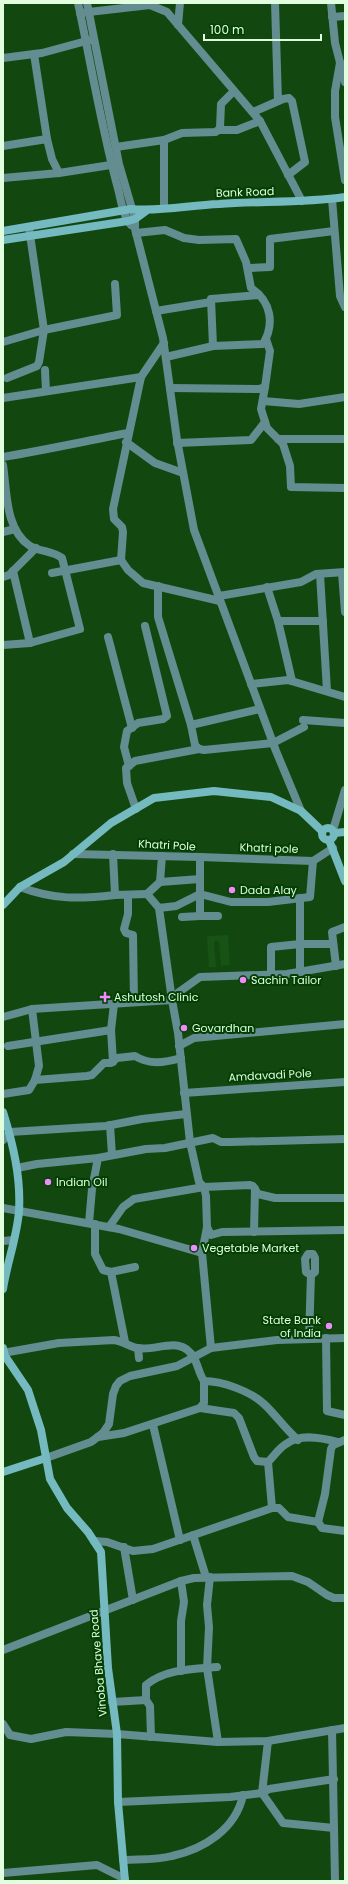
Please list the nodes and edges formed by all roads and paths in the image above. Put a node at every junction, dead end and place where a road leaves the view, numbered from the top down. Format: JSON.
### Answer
{"nodes":[{"id":1,"x":78,"y":3,"type":"edge"},
{"id":2,"x":87,"y":3,"type":"edge"},
{"id":3,"x":166,"y":3,"type":"edge"},
{"id":4,"x":180,"y":3,"type":"edge"},
{"id":5,"x":275,"y":3,"type":"edge"},
{"id":6,"x":331,"y":3,"type":"edge"},
{"id":7,"x":159,"y":9,"type":"junction"},
{"id":8,"x":80,"y":12,"type":"junction"},
{"id":9,"x":89,"y":12,"type":"junction"},
{"id":10,"x":345,"y":16,"type":"edge"},
{"id":11,"x":332,"y":17,"type":"junction"},
{"id":12,"x":178,"y":25,"type":"junction"},
{"id":13,"x":95,"y":39,"type":"junction"},
{"id":14,"x":86,"y":42,"type":"junction"},
{"id":15,"x":34,"y":54,"type":"junction"},
{"id":16,"x":3,"y":58,"type":"edge"},
{"id":17,"x":340,"y":63,"type":"junction"},
{"id":18,"x":345,"y":82,"type":"edge"},
{"id":19,"x":234,"y":91,"type":"junction"},
{"id":20,"x":278,"y":101,"type":"junction"},
{"id":21,"x":252,"y":112,"type":"junction"},
{"id":22,"x":260,"y":121,"type":"junction"},
{"id":23,"x":219,"y":130,"type":"junction"},
{"id":24,"x":47,"y":139,"type":"junction"},
{"id":25,"x":164,"y":140,"type":"junction"},
{"id":26,"x":3,"y":146,"type":"edge"},
{"id":27,"x":116,"y":147,"type":"junction"},
{"id":28,"x":115,"y":165,"type":"junction"},
{"id":29,"x":59,"y":173,"type":"junction"},
{"id":30,"x":288,"y":175,"type":"junction"},
{"id":31,"x":3,"y":178,"type":"edge"},
{"id":32,"x":345,"y":180,"type":"edge"},
{"id":33,"x":345,"y":197,"type":"edge"},
{"id":34,"x":332,"y":199,"type":"junction"},
{"id":35,"x":302,"y":201,"type":"junction"},
{"id":36,"x":164,"y":208,"type":"junction"},
{"id":37,"x":127,"y":210,"type":"junction"},
{"id":38,"x":146,"y":210,"type":"junction"},
{"id":39,"x":131,"y":220,"type":"junction"},
{"id":40,"x":3,"y":231,"type":"edge"},
{"id":41,"x":135,"y":231,"type":"junction"},
{"id":42,"x":334,"y":231,"type":"junction"},
{"id":43,"x":30,"y":232,"type":"junction"},
{"id":44,"x":3,"y":240,"type":"edge"},
{"id":45,"x":248,"y":268,"type":"junction"},
{"id":46,"x":116,"y":284,"type":"dead end"},
{"id":47,"x":259,"y":295,"type":"junction"},
{"id":48,"x":212,"y":302,"type":"junction"},
{"id":49,"x":345,"y":307,"type":"edge"},
{"id":50,"x":156,"y":311,"type":"junction"},
{"id":51,"x":44,"y":330,"type":"junction"},
{"id":52,"x":266,"y":340,"type":"junction"},
{"id":53,"x":3,"y":342,"type":"edge"},
{"id":54,"x":164,"y":343,"type":"junction"},
{"id":55,"x":213,"y":346,"type":"junction"},
{"id":56,"x":166,"y":357,"type":"junction"},
{"id":57,"x":45,"y":370,"type":"dead end"},
{"id":58,"x":141,"y":376,"type":"junction"},
{"id":59,"x":7,"y":378,"type":"dead end"},
{"id":60,"x":265,"y":387,"type":"junction"},
{"id":61,"x":170,"y":388,"type":"junction"},
{"id":62,"x":46,"y":391,"type":"junction"},
{"id":63,"x":345,"y":397,"type":"edge"},
{"id":64,"x":3,"y":398,"type":"edge"},
{"id":65,"x":263,"y":401,"type":"junction"},
{"id":66,"x":265,"y":422,"type":"junction"},
{"id":67,"x":128,"y":433,"type":"junction"},
{"id":68,"x":278,"y":439,"type":"junction"},
{"id":69,"x":345,"y":439,"type":"edge"},
{"id":70,"x":126,"y":442,"type":"junction"},
{"id":71,"x":177,"y":444,"type":"junction"},
{"id":72,"x":3,"y":457,"type":"edge"},
{"id":73,"x":3,"y":465,"type":"edge"},
{"id":74,"x":183,"y":473,"type":"junction"},
{"id":75,"x":345,"y":488,"type":"edge"},
{"id":76,"x":5,"y":494,"type":"edge"},
{"id":77,"x":15,"y":529,"type":"junction"},
{"id":78,"x":3,"y":532,"type":"edge"},
{"id":79,"x":36,"y":548,"type":"junction"},
{"id":80,"x":121,"y":560,"type":"junction"},
{"id":81,"x":14,"y":570,"type":"junction"},
{"id":82,"x":65,"y":572,"type":"junction"},
{"id":83,"x":343,"y":572,"type":"edge"},
{"id":84,"x":52,"y":573,"type":"dead end"},
{"id":85,"x":320,"y":574,"type":"junction"},
{"id":86,"x":3,"y":578,"type":"edge"},
{"id":87,"x":158,"y":586,"type":"junction"},
{"id":88,"x":267,"y":587,"type":"junction"},
{"id":89,"x":220,"y":598,"type":"junction"},
{"id":90,"x":345,"y":612,"type":"edge"},
{"id":91,"x":278,"y":621,"type":"junction"},
{"id":92,"x":323,"y":621,"type":"junction"},
{"id":93,"x":145,"y":626,"type":"dead end"},
{"id":94,"x":108,"y":637,"type":"dead end"},
{"id":95,"x":30,"y":643,"type":"junction"},
{"id":96,"x":3,"y":645,"type":"edge"},
{"id":97,"x":292,"y":681,"type":"junction"},
{"id":98,"x":251,"y":684,"type":"junction"},
{"id":99,"x":327,"y":691,"type":"junction"},
{"id":100,"x":345,"y":697,"type":"edge"},
{"id":101,"x":260,"y":709,"type":"junction"},
{"id":102,"x":345,"y":723,"type":"edge"},
{"id":103,"x":192,"y":725,"type":"junction"},
{"id":104,"x":132,"y":728,"type":"junction"},
{"id":105,"x":273,"y":743,"type":"junction"},
{"id":106,"x":199,"y":749,"type":"junction"},
{"id":107,"x":129,"y":766,"type":"junction"},
{"id":108,"x":345,"y":790,"type":"edge"},
{"id":109,"x":136,"y":809,"type":"junction"},
{"id":110,"x":301,"y":811,"type":"junction"},
{"id":111,"x":345,"y":832,"type":"edge"},
{"id":112,"x":332,"y":834,"type":"junction"},
{"id":113,"x":333,"y":848,"type":"junction"},
{"id":114,"x":73,"y":854,"type":"junction"},
{"id":115,"x":113,"y":854,"type":"junction"},
{"id":116,"x":162,"y":856,"type":"junction"},
{"id":117,"x":200,"y":857,"type":"junction"},
{"id":118,"x":313,"y":861,"type":"junction"},
{"id":119,"x":200,"y":879,"type":"junction"},
{"id":120,"x":345,"y":881,"type":"edge"},
{"id":121,"x":160,"y":882,"type":"junction"},
{"id":122,"x":20,"y":886,"type":"junction"},
{"id":123,"x":128,"y":894,"type":"junction"},
{"id":124,"x":147,"y":894,"type":"junction"},
{"id":125,"x":200,"y":894,"type":"junction"},
{"id":126,"x":115,"y":895,"type":"junction"},
{"id":127,"x":300,"y":898,"type":"junction"},
{"id":128,"x":3,"y":905,"type":"edge"},
{"id":129,"x":159,"y":908,"type":"junction"},
{"id":130,"x":182,"y":916,"type":"dead end"},
{"id":131,"x":200,"y":916,"type":"junction"},
{"id":132,"x":218,"y":916,"type":"dead end"},
{"id":133,"x":345,"y":927,"type":"edge"},
{"id":134,"x":300,"y":944,"type":"junction"},
{"id":135,"x":333,"y":944,"type":"junction"},
{"id":136,"x":345,"y":964,"type":"edge"},
{"id":137,"x":336,"y":966,"type":"junction"},
{"id":138,"x":300,"y":972,"type":"junction"},
{"id":139,"x":271,"y":975,"type":"junction"},
{"id":140,"x":172,"y":1000,"type":"junction"},
{"id":141,"x":134,"y":1002,"type":"junction"},
{"id":142,"x":114,"y":1004,"type":"junction"},
{"id":143,"x":32,"y":1009,"type":"junction"},
{"id":144,"x":3,"y":1017,"type":"edge"},
{"id":145,"x":345,"y":1024,"type":"edge"},
{"id":146,"x":111,"y":1030,"type":"junction"},
{"id":147,"x":36,"y":1042,"type":"junction"},
{"id":148,"x":8,"y":1046,"type":"dead end"},
{"id":149,"x":179,"y":1046,"type":"junction"},
{"id":150,"x":181,"y":1058,"type":"junction"},
{"id":151,"x":113,"y":1062,"type":"junction"},
{"id":152,"x":35,"y":1080,"type":"junction"},
{"id":153,"x":345,"y":1082,"type":"edge"},
{"id":154,"x":184,"y":1093,"type":"junction"},
{"id":155,"x":3,"y":1094,"type":"edge"},
{"id":156,"x":3,"y":1112,"type":"edge"},
{"id":157,"x":186,"y":1114,"type":"junction"},
{"id":158,"x":110,"y":1125,"type":"junction"},
{"id":159,"x":10,"y":1132,"type":"junction"},
{"id":160,"x":345,"y":1139,"type":"edge"},
{"id":161,"x":3,"y":1140,"type":"edge"},
{"id":162,"x":190,"y":1142,"type":"junction"},
{"id":163,"x":112,"y":1155,"type":"junction"},
{"id":164,"x":98,"y":1158,"type":"junction"},
{"id":165,"x":17,"y":1168,"type":"junction"},
{"id":166,"x":204,"y":1187,"type":"junction"},
{"id":167,"x":255,"y":1189,"type":"junction"},
{"id":168,"x":345,"y":1198,"type":"edge"},
{"id":169,"x":3,"y":1208,"type":"edge"},
{"id":170,"x":19,"y":1212,"type":"junction"},
{"id":171,"x":92,"y":1224,"type":"junction"},
{"id":172,"x":207,"y":1226,"type":"junction"},
{"id":173,"x":109,"y":1227,"type":"junction"},
{"id":174,"x":345,"y":1230,"type":"edge"},
{"id":175,"x":254,"y":1232,"type":"junction"},
{"id":176,"x":13,"y":1240,"type":"junction"},
{"id":177,"x":3,"y":1241,"type":"edge"},
{"id":178,"x":202,"y":1253,"type":"junction"},
{"id":179,"x":135,"y":1267,"type":"dead end"},
{"id":180,"x":111,"y":1272,"type":"junction"},
{"id":181,"x":311,"y":1275,"type":"dead end"},
{"id":182,"x":3,"y":1289,"type":"edge"},
{"id":183,"x":309,"y":1338,"type":"junction"},
{"id":184,"x":326,"y":1338,"type":"junction"},
{"id":185,"x":345,"y":1338,"type":"edge"},
{"id":186,"x":125,"y":1342,"type":"junction"},
{"id":187,"x":138,"y":1348,"type":"junction"},
{"id":188,"x":211,"y":1348,"type":"junction"},
{"id":189,"x":3,"y":1351,"type":"edge"},
{"id":190,"x":194,"y":1357,"type":"junction"},
{"id":191,"x":140,"y":1358,"type":"dead end"},
{"id":192,"x":204,"y":1381,"type":"junction"},
{"id":193,"x":200,"y":1408,"type":"junction"},
{"id":194,"x":345,"y":1415,"type":"edge"},
{"id":195,"x":153,"y":1425,"type":"junction"},
{"id":196,"x":98,"y":1437,"type":"junction"},
{"id":197,"x":298,"y":1440,"type":"junction"},
{"id":198,"x":342,"y":1441,"type":"edge"},
{"id":199,"x":46,"y":1458,"type":"junction"},
{"id":200,"x":268,"y":1462,"type":"junction"},
{"id":201,"x":3,"y":1472,"type":"edge"},
{"id":202,"x":272,"y":1508,"type":"junction"},
{"id":203,"x":318,"y":1522,"type":"junction"},
{"id":204,"x":345,"y":1531,"type":"edge"},
{"id":205,"x":193,"y":1535,"type":"junction"},
{"id":206,"x":180,"y":1540,"type":"junction"},
{"id":207,"x":94,"y":1541,"type":"junction"},
{"id":208,"x":124,"y":1548,"type":"junction"},
{"id":209,"x":208,"y":1577,"type":"junction"},
{"id":210,"x":181,"y":1581,"type":"junction"},
{"id":211,"x":345,"y":1598,"type":"edge"},
{"id":212,"x":133,"y":1600,"type":"junction"},
{"id":213,"x":104,"y":1611,"type":"junction"},
{"id":214,"x":3,"y":1650,"type":"edge"},
{"id":215,"x":217,"y":1667,"type":"dead end"},
{"id":216,"x":207,"y":1668,"type":"junction"},
{"id":217,"x":180,"y":1671,"type":"junction"},
{"id":218,"x":146,"y":1700,"type":"junction"},
{"id":219,"x":112,"y":1702,"type":"junction"},
{"id":220,"x":3,"y":1724,"type":"edge"},
{"id":221,"x":345,"y":1728,"type":"edge"},
{"id":222,"x":332,"y":1730,"type":"junction"},
{"id":223,"x":117,"y":1734,"type":"junction"},
{"id":224,"x":150,"y":1737,"type":"junction"},
{"id":225,"x":268,"y":1741,"type":"junction"},
{"id":226,"x":218,"y":1742,"type":"junction"},
{"id":227,"x":334,"y":1779,"type":"junction"},
{"id":228,"x":262,"y":1793,"type":"junction"},
{"id":229,"x":243,"y":1795,"type":"junction"},
{"id":230,"x":118,"y":1802,"type":"junction"},
{"id":231,"x":334,"y":1828,"type":"junction"},
{"id":232,"x":123,"y":1860,"type":"junction"},
{"id":233,"x":3,"y":1873,"type":"edge"},
{"id":234,"x":125,"y":1880,"type":"edge"},
{"id":235,"x":335,"y":1881,"type":"edge"}],
"edges":[{"from":1,"to":8,"type":"street"},
{"from":2,"to":9,"type":"street"},
{"from":3,"to":7,"type":"street"},
{"from":4,"to":12,"type":"street"},
{"from":5,"to":20,"type":"street"},
{"from":6,"to":11,"type":"street"},
{"from":7,"to":9,"type":"street"},
{"from":7,"to":12,"type":"street"},
{"from":8,"to":9,"type":"street"},
{"from":8,"to":14,"type":"street"},
{"from":9,"to":13,"type":"street"},
{"from":10,"to":11,"type":"street"},
{"from":11,"to":17,"type":"street"},
{"from":12,"to":19,"type":"street"},
{"from":13,"to":14,"type":"street"},
{"from":13,"to":27,"type":"street"},
{"from":14,"to":15,"type":"street"},
{"from":14,"to":28,"type":"street"},
{"from":15,"to":16,"type":"street"},
{"from":15,"to":24,"type":"street"},
{"from":17,"to":18,"type":"street"},
{"from":17,"to":32,"type":"street"},
{"from":19,"to":21,"type":"street"},
{"from":19,"to":23,"type":"street"},
{"from":20,"to":21,"type":"street"},
{"from":20,"to":30,"type":"street"},
{"from":21,"to":22,"type":"street"},
{"from":22,"to":23,"type":"street"},
{"from":22,"to":30,"type":"street"},
{"from":23,"to":25,"type":"street"},
{"from":24,"to":26,"type":"street"},
{"from":24,"to":29,"type":"street"},
{"from":25,"to":27,"type":"street"},
{"from":25,"to":36,"type":"street"},
{"from":27,"to":28,"type":"street"},
{"from":28,"to":29,"type":"street"},
{"from":28,"to":37,"type":"street"},
{"from":29,"to":31,"type":"street"},
{"from":30,"to":35,"type":"street"},
{"from":33,"to":34,"type":"main road","name":"Bank Road"},
{"from":34,"to":35,"type":"main road","name":"Bank Road"},
{"from":34,"to":42,"type":"street"},
{"from":35,"to":36,"type":"main road","name":"Bank Road"},
{"from":36,"to":38,"type":"main road","name":"Bank Road"},
{"from":37,"to":38,"type":"main road","name":"Bank Road"},
{"from":37,"to":39,"type":"street"},
{"from":37,"to":43,"type":"main road","name":"Bank Road"},
{"from":38,"to":39,"type":"main road"},
{"from":39,"to":41,"type":"street"},
{"from":39,"to":43,"type":"main road"},
{"from":40,"to":43,"type":"main road"},
{"from":41,"to":45,"type":"street"},
{"from":41,"to":50,"type":"street"},
{"from":42,"to":45,"type":"street"},
{"from":42,"to":49,"type":"street"},
{"from":43,"to":44,"type":"main road"},
{"from":43,"to":51,"type":"street"},
{"from":45,"to":47,"type":"street"},
{"from":46,"to":51,"type":"street"},
{"from":47,"to":48,"type":"street"},
{"from":47,"to":52,"type":"street"},
{"from":48,"to":50,"type":"street"},
{"from":48,"to":55,"type":"street"},
{"from":50,"to":54,"type":"street"},
{"from":51,"to":53,"type":"street"},
{"from":51,"to":59,"type":"street"},
{"from":52,"to":55,"type":"street"},
{"from":52,"to":60,"type":"street"},
{"from":54,"to":56,"type":"street"},
{"from":54,"to":58,"type":"street"},
{"from":55,"to":56,"type":"street"},
{"from":56,"to":61,"type":"street"},
{"from":57,"to":62,"type":"street"},
{"from":58,"to":62,"type":"street"},
{"from":58,"to":67,"type":"street"},
{"from":60,"to":61,"type":"street"},
{"from":60,"to":65,"type":"street"},
{"from":61,"to":71,"type":"street"},
{"from":62,"to":64,"type":"street"},
{"from":63,"to":65,"type":"street"},
{"from":65,"to":66,"type":"street"},
{"from":66,"to":68,"type":"street"},
{"from":66,"to":71,"type":"street"},
{"from":67,"to":70,"type":"street"},
{"from":67,"to":72,"type":"street"},
{"from":68,"to":69,"type":"street"},
{"from":68,"to":75,"type":"street"},
{"from":70,"to":74,"type":"street"},
{"from":70,"to":80,"type":"street"},
{"from":71,"to":74,"type":"street"},
{"from":73,"to":76,"type":"street"},
{"from":74,"to":89,"type":"street"},
{"from":76,"to":77,"type":"street"},
{"from":77,"to":78,"type":"street"},
{"from":77,"to":79,"type":"street"},
{"from":79,"to":81,"type":"street"},
{"from":79,"to":82,"type":"street"},
{"from":80,"to":82,"type":"street"},
{"from":80,"to":87,"type":"street"},
{"from":81,"to":86,"type":"street"},
{"from":81,"to":95,"type":"street"},
{"from":82,"to":84,"type":"street"},
{"from":82,"to":95,"type":"street"},
{"from":83,"to":85,"type":"street"},
{"from":83,"to":90,"type":"street"},
{"from":85,"to":88,"type":"street"},
{"from":85,"to":92,"type":"street"},
{"from":87,"to":89,"type":"street"},
{"from":87,"to":103,"type":"street"},
{"from":88,"to":89,"type":"street"},
{"from":88,"to":91,"type":"street"},
{"from":89,"to":98,"type":"street"},
{"from":91,"to":92,"type":"street"},
{"from":91,"to":97,"type":"street"},
{"from":92,"to":99,"type":"street"},
{"from":93,"to":104,"type":"street"},
{"from":94,"to":104,"type":"street"},
{"from":95,"to":96,"type":"street"},
{"from":97,"to":98,"type":"street"},
{"from":97,"to":99,"type":"street"},
{"from":98,"to":101,"type":"street"},
{"from":99,"to":100,"type":"street"},
{"from":101,"to":103,"type":"street"},
{"from":101,"to":105,"type":"street"},
{"from":102,"to":105,"type":"street"},
{"from":103,"to":106,"type":"street"},
{"from":104,"to":107,"type":"street"},
{"from":105,"to":106,"type":"street"},
{"from":105,"to":110,"type":"street"},
{"from":106,"to":107,"type":"street"},
{"from":107,"to":109,"type":"street"},
{"from":108,"to":112,"type":"street"},
{"from":109,"to":110,"type":"main road"},
{"from":109,"to":114,"type":"main road"},
{"from":110,"to":112,"type":"main road"},
{"from":111,"to":112,"type":"main road"},
{"from":112,"to":113,"type":"main road"},
{"from":113,"to":118,"type":"street","name":"Khatri pole"},
{"from":113,"to":120,"type":"main road"},
{"from":114,"to":115,"type":"street","name":"Khatri Pole"},
{"from":114,"to":122,"type":"main road"},
{"from":115,"to":116,"type":"street","name":"Khatri Pole"},
{"from":115,"to":126,"type":"street"},
{"from":116,"to":117,"type":"street","name":"Khatri Pole"},
{"from":116,"to":121,"type":"street"},
{"from":117,"to":118,"type":"street","name":"Khatri pole"},
{"from":117,"to":119,"type":"street","name":"Khatri Pole"},
{"from":118,"to":127,"type":"street"},
{"from":119,"to":121,"type":"street"},
{"from":119,"to":125,"type":"street","name":"Khatri Pole"},
{"from":121,"to":124,"type":"street"},
{"from":122,"to":126,"type":"street"},
{"from":122,"to":128,"type":"main road"},
{"from":123,"to":124,"type":"street"},
{"from":123,"to":126,"type":"street"},
{"from":123,"to":141,"type":"street"},
{"from":124,"to":129,"type":"street"},
{"from":125,"to":127,"type":"street"},
{"from":125,"to":129,"type":"street"},
{"from":125,"to":131,"type":"street","name":"Khatri Pole"},
{"from":127,"to":134,"type":"street"},
{"from":129,"to":140,"type":"street"},
{"from":130,"to":131,"type":"street"},
{"from":131,"to":132,"type":"street"},
{"from":133,"to":135,"type":"street"},
{"from":134,"to":135,"type":"street"},
{"from":134,"to":138,"type":"street"},
{"from":134,"to":139,"type":"street"},
{"from":135,"to":137,"type":"street"},
{"from":136,"to":137,"type":"street"},
{"from":137,"to":138,"type":"street"},
{"from":138,"to":139,"type":"street"},
{"from":139,"to":140,"type":"street"},
{"from":140,"to":141,"type":"street"},
{"from":140,"to":149,"type":"street"},
{"from":141,"to":142,"type":"street"},
{"from":142,"to":143,"type":"street"},
{"from":142,"to":146,"type":"street"},
{"from":143,"to":144,"type":"street"},
{"from":143,"to":147,"type":"street"},
{"from":145,"to":149,"type":"street"},
{"from":146,"to":147,"type":"street"},
{"from":146,"to":151,"type":"street"},
{"from":147,"to":148,"type":"street"},
{"from":147,"to":152,"type":"street"},
{"from":149,"to":150,"type":"street"},
{"from":150,"to":151,"type":"street"},
{"from":150,"to":154,"type":"street"},
{"from":151,"to":152,"type":"street"},
{"from":152,"to":155,"type":"street"},
{"from":153,"to":154,"type":"street","name":"Amdavadi Pole"},
{"from":154,"to":157,"type":"street"},
{"from":156,"to":159,"type":"main road"},
{"from":157,"to":158,"type":"street"},
{"from":157,"to":162,"type":"street"},
{"from":158,"to":159,"type":"street"},
{"from":158,"to":163,"type":"street"},
{"from":159,"to":161,"type":"street"},
{"from":159,"to":165,"type":"main road"},
{"from":160,"to":162,"type":"street"},
{"from":162,"to":163,"type":"street"},
{"from":162,"to":166,"type":"street"},
{"from":163,"to":164,"type":"street"},
{"from":164,"to":165,"type":"street"},
{"from":164,"to":171,"type":"street"},
{"from":165,"to":170,"type":"main road"},
{"from":166,"to":167,"type":"street"},
{"from":166,"to":172,"type":"street"},
{"from":166,"to":173,"type":"street"},
{"from":167,"to":168,"type":"street"},
{"from":167,"to":175,"type":"street"},
{"from":169,"to":170,"type":"street"},
{"from":170,"to":171,"type":"street"},
{"from":170,"to":176,"type":"main road"},
{"from":171,"to":173,"type":"street"},
{"from":171,"to":180,"type":"street"},
{"from":172,"to":175,"type":"street"},
{"from":172,"to":178,"type":"street"},
{"from":173,"to":178,"type":"street"},
{"from":174,"to":175,"type":"street"},
{"from":176,"to":177,"type":"street"},
{"from":176,"to":182,"type":"main road"},
{"from":178,"to":188,"type":"street"},
{"from":179,"to":180,"type":"street"},
{"from":180,"to":186,"type":"street"},
{"from":181,"to":183,"type":"street"},
{"from":183,"to":184,"type":"street"},
{"from":183,"to":188,"type":"street"},
{"from":184,"to":185,"type":"street"},
{"from":184,"to":194,"type":"street"},
{"from":186,"to":187,"type":"street"},
{"from":186,"to":189,"type":"street"},
{"from":187,"to":190,"type":"street"},
{"from":187,"to":191,"type":"street"},
{"from":188,"to":190,"type":"street"},
{"from":189,"to":199,"type":"main road","name":"Vinoba Bhave Road"},
{"from":190,"to":192,"type":"street"},
{"from":190,"to":196,"type":"street"},
{"from":192,"to":193,"type":"street"},
{"from":192,"to":197,"type":"street"},
{"from":193,"to":195,"type":"street"},
{"from":193,"to":200,"type":"street"},
{"from":195,"to":196,"type":"street"},
{"from":195,"to":206,"type":"street"},
{"from":196,"to":199,"type":"street"},
{"from":197,"to":198,"type":"street"},
{"from":197,"to":200,"type":"street"},
{"from":198,"to":203,"type":"street"},
{"from":199,"to":201,"type":"main road"},
{"from":199,"to":207,"type":"main road","name":"Vinoba Bhave Road"},
{"from":200,"to":202,"type":"street"},
{"from":202,"to":203,"type":"street"},
{"from":202,"to":205,"type":"street"},
{"from":203,"to":204,"type":"street"},
{"from":205,"to":206,"type":"street"},
{"from":205,"to":209,"type":"street"},
{"from":206,"to":208,"type":"street"},
{"from":207,"to":208,"type":"street"},
{"from":207,"to":213,"type":"main road","name":"Vinoba Bhave Road"},
{"from":208,"to":212,"type":"street"},
{"from":209,"to":210,"type":"street"},
{"from":209,"to":211,"type":"street"},
{"from":209,"to":216,"type":"street"},
{"from":210,"to":212,"type":"street"},
{"from":210,"to":217,"type":"street"},
{"from":212,"to":213,"type":"street"},
{"from":213,"to":214,"type":"street"},
{"from":213,"to":219,"type":"main road","name":"Vinoba Bhave Road"},
{"from":215,"to":216,"type":"street"},
{"from":216,"to":217,"type":"street"},
{"from":216,"to":226,"type":"street"},
{"from":217,"to":218,"type":"street"},
{"from":218,"to":219,"type":"street"},
{"from":218,"to":224,"type":"street"},
{"from":219,"to":223,"type":"main road","name":"Vinoba Bhave Road"},
{"from":220,"to":223,"type":"street"},
{"from":221,"to":222,"type":"street"},
{"from":222,"to":225,"type":"street"},
{"from":222,"to":227,"type":"street"},
{"from":223,"to":224,"type":"street"},
{"from":223,"to":230,"type":"main road","name":"Vinoba Bhave Road"},
{"from":224,"to":226,"type":"street"},
{"from":225,"to":226,"type":"street"},
{"from":225,"to":228,"type":"street"},
{"from":227,"to":228,"type":"street"},
{"from":227,"to":231,"type":"street"},
{"from":228,"to":229,"type":"street"},
{"from":228,"to":231,"type":"street"},
{"from":229,"to":230,"type":"street"},
{"from":229,"to":232,"type":"street"},
{"from":230,"to":232,"type":"main road","name":"Vinoba Bhave Road"},
{"from":231,"to":235,"type":"street"},
{"from":232,"to":234,"type":"main road","name":"Vinoba Bhave Road"},
{"from":233,"to":234,"type":"street"}]}
